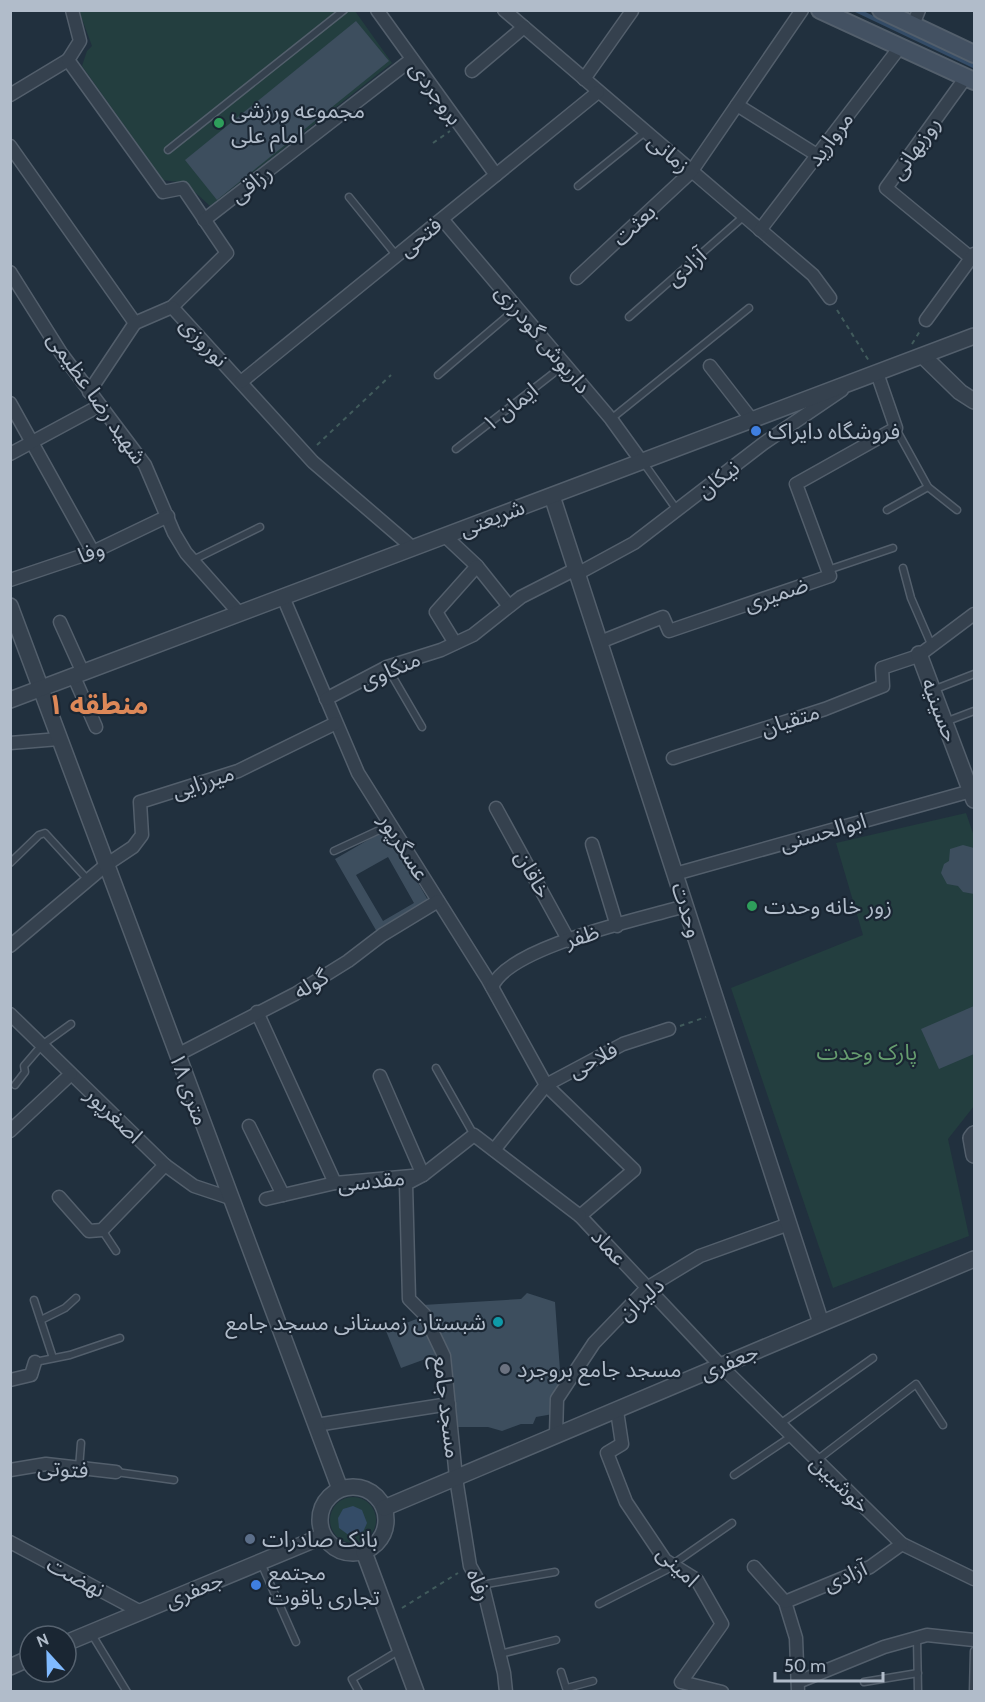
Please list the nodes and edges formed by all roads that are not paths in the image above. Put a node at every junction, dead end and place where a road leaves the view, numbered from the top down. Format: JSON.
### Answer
{"nodes":[{"id":1,"x":72,"y":10,"type":"edge"},
{"id":2,"x":344,"y":10,"type":"edge"},
{"id":3,"x":377,"y":10,"type":"edge"},
{"id":4,"x":504,"y":10,"type":"edge"},
{"id":5,"x":802,"y":10,"type":"edge"},
{"id":6,"x":820,"y":10,"type":"edge"},
{"id":7,"x":881,"y":10,"type":"edge"},
{"id":8,"x":632,"y":11,"type":"edge"},
{"id":9,"x":916,"y":18,"type":"edge"},
{"id":10,"x":524,"y":27,"type":"junction"},
{"id":11,"x":900,"y":47,"type":"junction"},
{"id":12,"x":975,"y":54,"type":"edge"},
{"id":13,"x":412,"y":59,"type":"junction"},
{"id":14,"x":68,"y":60,"type":"junction"},
{"id":15,"x":472,"y":71,"type":"dead end"},
{"id":16,"x":584,"y":79,"type":"junction"},
{"id":17,"x":970,"y":79,"type":"edge"},
{"id":18,"x":598,"y":92,"type":"junction"},
{"id":19,"x":10,"y":95,"type":"edge"},
{"id":20,"x":737,"y":105,"type":"junction"},
{"id":21,"x":645,"y":132,"type":"junction"},
{"id":22,"x":10,"y":146,"type":"edge"},
{"id":23,"x":168,"y":150,"type":"dead end"},
{"id":24,"x":818,"y":154,"type":"junction"},
{"id":25,"x":691,"y":172,"type":"junction"},
{"id":26,"x":496,"y":175,"type":"junction"},
{"id":27,"x":578,"y":186,"type":"dead end"},
{"id":28,"x":349,"y":197,"type":"dead end"},
{"id":29,"x":743,"y":217,"type":"junction"},
{"id":30,"x":442,"y":219,"type":"junction"},
{"id":31,"x":204,"y":220,"type":"junction"},
{"id":32,"x":760,"y":230,"type":"junction"},
{"id":33,"x":397,"y":256,"type":"junction"},
{"id":34,"x":973,"y":256,"type":"edge"},
{"id":35,"x":10,"y":272,"type":"edge"},
{"id":36,"x":577,"y":278,"type":"dead end"},
{"id":37,"x":830,"y":298,"type":"road end"},
{"id":38,"x":172,"y":307,"type":"junction"},
{"id":39,"x":517,"y":308,"type":"junction"},
{"id":40,"x":748,"y":308,"type":"dead end"},
{"id":41,"x":629,"y":317,"type":"dead end"},
{"id":42,"x":926,"y":320,"type":"dead end"},
{"id":43,"x":135,"y":323,"type":"junction"},
{"id":44,"x":975,"y":336,"type":"edge"},
{"id":45,"x":923,"y":356,"type":"junction"},
{"id":46,"x":564,"y":365,"type":"junction"},
{"id":47,"x":710,"y":366,"type":"dead end"},
{"id":48,"x":877,"y":373,"type":"junction"},
{"id":49,"x":438,"y":375,"type":"dead end"},
{"id":50,"x":857,"y":381,"type":"junction"},
{"id":51,"x":241,"y":382,"type":"junction"},
{"id":52,"x":89,"y":392,"type":"junction"},
{"id":53,"x":975,"y":401,"type":"edge"},
{"id":54,"x":10,"y":403,"type":"edge"},
{"id":55,"x":99,"y":406,"type":"junction"},
{"id":56,"x":611,"y":419,"type":"junction"},
{"id":57,"x":752,"y":420,"type":"junction"},
{"id":58,"x":896,"y":428,"type":"junction"},
{"id":59,"x":34,"y":442,"type":"junction"},
{"id":60,"x":456,"y":449,"type":"dead end"},
{"id":61,"x":10,"y":454,"type":"edge"},
{"id":62,"x":642,"y":462,"type":"junction"},
{"id":63,"x":928,"y":487,"type":"junction"},
{"id":64,"x":552,"y":496,"type":"junction"},
{"id":65,"x":677,"y":510,"type":"junction"},
{"id":66,"x":887,"y":510,"type":"dead end"},
{"id":67,"x":957,"y":510,"type":"dead end"},
{"id":68,"x":168,"y":516,"type":"junction"},
{"id":69,"x":260,"y":527,"type":"dead end"},
{"id":70,"x":446,"y":536,"type":"junction"},
{"id":71,"x":413,"y":548,"type":"junction"},
{"id":72,"x":893,"y":548,"type":"dead end"},
{"id":73,"x":93,"y":552,"type":"junction"},
{"id":74,"x":192,"y":560,"type":"junction"},
{"id":75,"x":477,"y":566,"type":"junction"},
{"id":76,"x":903,"y":568,"type":"dead end"},
{"id":77,"x":828,"y":570,"type":"junction"},
{"id":78,"x":577,"y":572,"type":"junction"},
{"id":79,"x":10,"y":580,"type":"edge"},
{"id":80,"x":283,"y":597,"type":"junction"},
{"id":81,"x":10,"y":606,"type":"edge"},
{"id":82,"x":509,"y":606,"type":"junction"},
{"id":83,"x":240,"y":614,"type":"junction"},
{"id":84,"x":975,"y":614,"type":"edge"},
{"id":85,"x":60,"y":622,"type":"dead end"},
{"id":86,"x":600,"y":642,"type":"junction"},
{"id":87,"x":456,"y":643,"type":"junction"},
{"id":88,"x":925,"y":649,"type":"junction"},
{"id":89,"x":387,"y":667,"type":"junction"},
{"id":90,"x":975,"y":674,"type":"edge"},
{"id":91,"x":78,"y":675,"type":"junction"},
{"id":92,"x":40,"y":689,"type":"junction"},
{"id":93,"x":933,"y":690,"type":"junction"},
{"id":94,"x":326,"y":699,"type":"junction"},
{"id":95,"x":10,"y":700,"type":"edge"},
{"id":96,"x":975,"y":711,"type":"edge"},
{"id":97,"x":945,"y":722,"type":"junction"},
{"id":98,"x":336,"y":723,"type":"junction"},
{"id":99,"x":96,"y":727,"type":"dead end"},
{"id":100,"x":422,"y":727,"type":"dead end"},
{"id":101,"x":59,"y":739,"type":"junction"},
{"id":102,"x":10,"y":742,"type":"edge"},
{"id":103,"x":673,"y":758,"type":"dead end"},
{"id":104,"x":973,"y":795,"type":"edge"},
{"id":105,"x":496,"y":808,"type":"dead end"},
{"id":106,"x":390,"y":825,"type":"junction"},
{"id":107,"x":592,"y":844,"type":"dead end"},
{"id":108,"x":334,"y":851,"type":"dead end"},
{"id":109,"x":10,"y":863,"type":"edge"},
{"id":110,"x":106,"y":865,"type":"junction"},
{"id":111,"x":675,"y":874,"type":"junction"},
{"id":112,"x":88,"y":880,"type":"junction"},
{"id":113,"x":438,"y":901,"type":"junction"},
{"id":114,"x":685,"y":906,"type":"junction"},
{"id":115,"x":617,"y":926,"type":"junction"},
{"id":116,"x":569,"y":941,"type":"junction"},
{"id":117,"x":10,"y":946,"type":"edge"},
{"id":118,"x":492,"y":987,"type":"junction"},
{"id":119,"x":257,"y":1012,"type":"junction"},
{"id":120,"x":10,"y":1014,"type":"edge"},
{"id":121,"x":71,"y":1024,"type":"dead end"},
{"id":122,"x":669,"y":1029,"type":"road end"},
{"id":123,"x":42,"y":1045,"type":"junction"},
{"id":124,"x":177,"y":1056,"type":"junction"},
{"id":125,"x":436,"y":1068,"type":"dead end"},
{"id":126,"x":71,"y":1074,"type":"junction"},
{"id":127,"x":380,"y":1076,"type":"dead end"},
{"id":128,"x":15,"y":1085,"type":"dead end"},
{"id":129,"x":546,"y":1085,"type":"junction"},
{"id":130,"x":249,"y":1126,"type":"dead end"},
{"id":131,"x":10,"y":1131,"type":"edge"},
{"id":132,"x":975,"y":1134,"type":"edge"},
{"id":133,"x":474,"y":1136,"type":"junction"},
{"id":134,"x":494,"y":1150,"type":"junction"},
{"id":135,"x":975,"y":1155,"type":"edge"},
{"id":136,"x":165,"y":1165,"type":"junction"},
{"id":137,"x":423,"y":1175,"type":"junction"},
{"id":138,"x":335,"y":1183,"type":"junction"},
{"id":139,"x":283,"y":1195,"type":"junction"},
{"id":140,"x":59,"y":1197,"type":"dead end"},
{"id":141,"x":230,"y":1198,"type":"junction"},
{"id":142,"x":267,"y":1199,"type":"dead end"},
{"id":143,"x":580,"y":1216,"type":"junction"},
{"id":144,"x":789,"y":1224,"type":"junction"},
{"id":145,"x":102,"y":1230,"type":"junction"},
{"id":146,"x":116,"y":1251,"type":"dead end"},
{"id":147,"x":975,"y":1259,"type":"edge"},
{"id":148,"x":647,"y":1288,"type":"junction"},
{"id":149,"x":76,"y":1298,"type":"dead end"},
{"id":150,"x":34,"y":1300,"type":"dead end"},
{"id":151,"x":41,"y":1320,"type":"junction"},
{"id":152,"x":821,"y":1323,"type":"junction"},
{"id":153,"x":120,"y":1338,"type":"dead end"},
{"id":154,"x":53,"y":1358,"type":"junction"},
{"id":155,"x":873,"y":1358,"type":"dead end"},
{"id":156,"x":35,"y":1362,"type":"joint"},
{"id":157,"x":722,"y":1365,"type":"junction"},
{"id":158,"x":10,"y":1380,"type":"edge"},
{"id":159,"x":449,"y":1404,"type":"junction"},
{"id":160,"x":617,"y":1411,"type":"junction"},
{"id":161,"x":316,"y":1425,"type":"junction"},
{"id":162,"x":780,"y":1425,"type":"junction"},
{"id":163,"x":943,"y":1425,"type":"dead end"},
{"id":164,"x":556,"y":1436,"type":"junction"},
{"id":165,"x":792,"y":1436,"type":"junction"},
{"id":166,"x":81,"y":1443,"type":"dead end"},
{"id":167,"x":816,"y":1461,"type":"junction"},
{"id":168,"x":79,"y":1468,"type":"junction"},
{"id":169,"x":10,"y":1470,"type":"edge"},
{"id":170,"x":116,"y":1472,"type":"joint"},
{"id":171,"x":734,"y":1475,"type":"dead end"},
{"id":172,"x":456,"y":1478,"type":"junction"},
{"id":173,"x":174,"y":1480,"type":"dead end"},
{"id":174,"x":340,"y":1489,"type":"junction"},
{"id":175,"x":384,"y":1508,"type":"junction"},
{"id":176,"x":732,"y":1523,"type":"dead end"},
{"id":177,"x":323,"y":1536,"type":"junction"},
{"id":178,"x":10,"y":1542,"type":"edge"},
{"id":179,"x":902,"y":1544,"type":"junction"},
{"id":180,"x":364,"y":1552,"type":"junction"},
{"id":181,"x":261,"y":1562,"type":"junction"},
{"id":182,"x":674,"y":1565,"type":"junction"},
{"id":183,"x":754,"y":1567,"type":"dead end"},
{"id":184,"x":555,"y":1572,"type":"dead end"},
{"id":185,"x":975,"y":1579,"type":"edge"},
{"id":186,"x":481,"y":1585,"type":"junction"},
{"id":187,"x":785,"y":1602,"type":"junction"},
{"id":188,"x":599,"y":1604,"type":"dead end"},
{"id":189,"x":141,"y":1612,"type":"junction"},
{"id":190,"x":91,"y":1633,"type":"junction"},
{"id":191,"x":78,"y":1638,"type":"edge"},
{"id":192,"x":917,"y":1638,"type":"junction"},
{"id":193,"x":556,"y":1640,"type":"dead end"},
{"id":194,"x":975,"y":1640,"type":"edge"},
{"id":195,"x":296,"y":1642,"type":"dead end"},
{"id":196,"x":401,"y":1650,"type":"junction"},
{"id":197,"x":975,"y":1651,"type":"edge"},
{"id":198,"x":500,"y":1654,"type":"junction"},
{"id":199,"x":561,"y":1672,"type":"dead end"},
{"id":200,"x":918,"y":1673,"type":"junction"},
{"id":201,"x":593,"y":1681,"type":"dead end"},
{"id":202,"x":864,"y":1682,"type":"dead end"},
{"id":203,"x":678,"y":1687,"type":"edge"},
{"id":204,"x":798,"y":1687,"type":"edge"},
{"id":205,"x":567,"y":1690,"type":"edge"},
{"id":206,"x":127,"y":1692,"type":"edge"},
{"id":207,"x":359,"y":1692,"type":"edge"},
{"id":208,"x":416,"y":1692,"type":"edge"},
{"id":209,"x":506,"y":1692,"type":"edge"},
{"id":210,"x":723,"y":1692,"type":"edge"},
{"id":211,"x":918,"y":1692,"type":"edge"},
{"id":212,"x":973,"y":1692,"type":"edge"}],
"edges":[{"from":1,"to":14,"type":"street"},
{"from":2,"to":23,"type":"lane"},
{"from":3,"to":13,"type":"street","name":"بروجردی"},
{"from":4,"to":10,"type":"street","name":"زمانی"},
{"from":5,"to":20,"type":"street","name":"بعثت"},
{"from":6,"to":11,"type":"main road"},
{"from":7,"to":9,"type":"main road"},
{"from":8,"to":16,"type":"street"},
{"from":9,"to":12,"type":"main road"},
{"from":10,"to":15,"type":"street"},
{"from":10,"to":16,"type":"street","name":"زمانی"},
{"from":11,"to":17,"type":"main road"},
{"from":11,"to":24,"type":"street","name":"مروارید"},
{"from":13,"to":26,"type":"street","name":"بروجردی"},
{"from":13,"to":31,"type":"street","name":"رزاقی"},
{"from":14,"to":19,"type":"street"},
{"from":14,"to":31,"type":"street","name":"نوروزی"},
{"from":16,"to":18,"type":"street","name":"زمانی"},
{"from":17,"to":34,"type":"street","name":"روزبهانی"},
{"from":18,"to":21,"type":"street","name":"زمانی"},
{"from":18,"to":26,"type":"street","name":"فتحی"},
{"from":20,"to":24,"type":"street"},
{"from":20,"to":25,"type":"street","name":"بعثت"},
{"from":21,"to":25,"type":"street","name":"زمانی"},
{"from":21,"to":27,"type":"lane"},
{"from":22,"to":43,"type":"street"},
{"from":24,"to":32,"type":"street","name":"مروارید"},
{"from":25,"to":29,"type":"street","name":"زمانی"},
{"from":25,"to":36,"type":"street","name":"بعثت"},
{"from":26,"to":30,"type":"street","name":"فتحی"},
{"from":28,"to":33,"type":"lane"},
{"from":29,"to":32,"type":"street","name":"زمانی"},
{"from":29,"to":41,"type":"lane","name":"آزادی"},
{"from":30,"to":33,"type":"street","name":"فتحی"},
{"from":30,"to":39,"type":"street","name":"داریوش گودرزی"},
{"from":31,"to":38,"type":"street","name":"نوروزی"},
{"from":32,"to":37,"type":"street","name":"زمانی"},
{"from":33,"to":51,"type":"street","name":"فتحی"},
{"from":34,"to":42,"type":"street"},
{"from":35,"to":52,"type":"street","name":"شهید رضا عظیمی"},
{"from":38,"to":43,"type":"street"},
{"from":38,"to":51,"type":"street","name":"نوروزی"},
{"from":39,"to":46,"type":"street","name":"داریوش گودرزی"},
{"from":39,"to":49,"type":"lane"},
{"from":40,"to":56,"type":"lane"},
{"from":43,"to":52,"type":"street"},
{"from":44,"to":45,"type":"street","name":"شریعتی"},
{"from":45,"to":48,"type":"street","name":"شریعتی"},
{"from":45,"to":53,"type":"street"},
{"from":46,"to":56,"type":"street","name":"داریوش گودرزی"},
{"from":46,"to":60,"type":"lane","name":"ایمان ۱"},
{"from":47,"to":57,"type":"street"},
{"from":48,"to":50,"type":"street","name":"شریعتی"},
{"from":48,"to":58,"type":"street"},
{"from":50,"to":57,"type":"street","name":"شریعتی"},
{"from":50,"to":65,"type":"street","name":"نیکان"},
{"from":51,"to":71,"type":"street","name":"نوروزی"},
{"from":52,"to":55,"type":"street","name":"شهید رضا عظیمی"},
{"from":54,"to":59,"type":"street"},
{"from":55,"to":59,"type":"street"},
{"from":55,"to":68,"type":"street","name":"شهید رضا عظیمی"},
{"from":56,"to":62,"type":"street","name":"داریوش گودرزی"},
{"from":57,"to":62,"type":"street","name":"شریعتی"},
{"from":58,"to":63,"type":"lane"},
{"from":58,"to":77,"type":"street","name":"ضمیری"},
{"from":59,"to":61,"type":"street"},
{"from":59,"to":73,"type":"street"},
{"from":62,"to":64,"type":"street","name":"شریعتی"},
{"from":62,"to":65,"type":"lane"},
{"from":63,"to":66,"type":"lane"},
{"from":63,"to":67,"type":"lane"},
{"from":64,"to":70,"type":"street","name":"شریعتی"},
{"from":64,"to":78,"type":"street","name":"وحدت"},
{"from":65,"to":78,"type":"street","name":"نیکان"},
{"from":68,"to":73,"type":"street","name":"وفا"},
{"from":68,"to":74,"type":"street","name":"شهید رضا عظیمی"},
{"from":69,"to":74,"type":"lane"},
{"from":70,"to":71,"type":"street","name":"شریعتی"},
{"from":70,"to":75,"type":"street"},
{"from":71,"to":80,"type":"street","name":"شریعتی"},
{"from":72,"to":77,"type":"lane"},
{"from":73,"to":79,"type":"street","name":"وفا"},
{"from":74,"to":83,"type":"street","name":"شهید رضا عظیمی"},
{"from":75,"to":82,"type":"street"},
{"from":75,"to":87,"type":"street"},
{"from":76,"to":88,"type":"lane"},
{"from":77,"to":86,"type":"street","name":"ضمیری"},
{"from":78,"to":82,"type":"street","name":"منکاوی"},
{"from":78,"to":86,"type":"street","name":"وحدت"},
{"from":80,"to":83,"type":"street","name":"شریعتی"},
{"from":80,"to":94,"type":"street","name":"عسگرپور"},
{"from":81,"to":92,"type":"street","name":"۱۸ متری"},
{"from":82,"to":87,"type":"street","name":"منکاوی"},
{"from":83,"to":91,"type":"street","name":"شریعتی"},
{"from":84,"to":88,"type":"street"},
{"from":85,"to":91,"type":"street"},
{"from":86,"to":111,"type":"street","name":"وحدت"},
{"from":87,"to":89,"type":"street","name":"منکاوی"},
{"from":88,"to":93,"type":"street","name":"حسینیه"},
{"from":88,"to":103,"type":"street","name":"متقیان"},
{"from":89,"to":94,"type":"street","name":"منکاوی"},
{"from":89,"to":100,"type":"lane"},
{"from":90,"to":93,"type":"lane"},
{"from":91,"to":92,"type":"street","name":"شریعتی"},
{"from":91,"to":99,"type":"street"},
{"from":92,"to":95,"type":"street","name":"شریعتی"},
{"from":92,"to":101,"type":"street","name":"۱۸ متری"},
{"from":93,"to":97,"type":"street","name":"حسینیه"},
{"from":94,"to":98,"type":"street","name":"عسگرپور"},
{"from":96,"to":97,"type":"lane"},
{"from":97,"to":104,"type":"street","name":"حسینیه"},
{"from":98,"to":106,"type":"street","name":"عسگرپور"},
{"from":98,"to":110,"type":"street","name":"میرزایی"},
{"from":101,"to":102,"type":"street"},
{"from":101,"to":110,"type":"street","name":"۱۸ متری"},
{"from":104,"to":111,"type":"street","name":"ابوالحسنی"},
{"from":105,"to":116,"type":"street","name":"خاقان"},
{"from":106,"to":108,"type":"lane"},
{"from":106,"to":113,"type":"street","name":"عسگرپور"},
{"from":107,"to":115,"type":"street"},
{"from":109,"to":112,"type":"lane"},
{"from":110,"to":112,"type":"street"},
{"from":110,"to":124,"type":"street","name":"۱۸ متری"},
{"from":111,"to":114,"type":"street","name":"وحدت"},
{"from":112,"to":117,"type":"street"},
{"from":113,"to":118,"type":"street","name":"عسگرپور"},
{"from":113,"to":119,"type":"street","name":"گوله"},
{"from":114,"to":115,"type":"street","name":"ظفر"},
{"from":114,"to":144,"type":"street","name":"وحدت"},
{"from":115,"to":116,"type":"street","name":"ظفر"},
{"from":116,"to":118,"type":"street","name":"ظفر"},
{"from":118,"to":129,"type":"street","name":"عسگرپور"},
{"from":119,"to":124,"type":"street","name":"گوله"},
{"from":119,"to":138,"type":"street"},
{"from":120,"to":123,"type":"street","name":"اصغرپور"},
{"from":121,"to":123,"type":"lane"},
{"from":122,"to":129,"type":"street","name":"فلاحی"},
{"from":123,"to":126,"type":"street","name":"اصغرپور"},
{"from":123,"to":128,"type":"lane"},
{"from":124,"to":141,"type":"street","name":"۱۸ متری"},
{"from":125,"to":133,"type":"lane"},
{"from":126,"to":131,"type":"street"},
{"from":126,"to":136,"type":"street","name":"اصغرپور"},
{"from":127,"to":137,"type":"street"},
{"from":129,"to":134,"type":"street","name":"فلاحی"},
{"from":129,"to":143,"type":"street","name":"عماد"},
{"from":130,"to":139,"type":"street"},
{"from":132,"to":135,"type":"street"},
{"from":133,"to":134,"type":"street"},
{"from":133,"to":137,"type":"street","name":"مقدسی"},
{"from":134,"to":143,"type":"street"},
{"from":136,"to":141,"type":"street","name":"اصغرپور"},
{"from":136,"to":145,"type":"street"},
{"from":137,"to":138,"type":"street","name":"مقدسی"},
{"from":137,"to":159,"type":"street","name":"مسجد جامع"},
{"from":138,"to":139,"type":"street","name":"مقدسی"},
{"from":139,"to":142,"type":"street","name":"مقدسی"},
{"from":140,"to":145,"type":"street"},
{"from":141,"to":161,"type":"street","name":"۱۸ متری"},
{"from":143,"to":148,"type":"street","name":"عماد"},
{"from":144,"to":148,"type":"street","name":"دلیران"},
{"from":144,"to":152,"type":"street","name":"وحدت"},
{"from":145,"to":146,"type":"lane"},
{"from":147,"to":152,"type":"street","name":"جعفری"},
{"from":148,"to":157,"type":"street","name":"عماد"},
{"from":148,"to":164,"type":"street","name":"دلیران"},
{"from":149,"to":151,"type":"lane"},
{"from":150,"to":151,"type":"lane"},
{"from":151,"to":154,"type":"lane"},
{"from":152,"to":157,"type":"street","name":"جعفری"},
{"from":153,"to":154,"type":"lane"},
{"from":154,"to":156,"type":"lane"},
{"from":155,"to":162,"type":"lane"},
{"from":156,"to":158,"type":"street"},
{"from":157,"to":160,"type":"street","name":"جعفری"},
{"from":157,"to":162,"type":"street","name":"خوشبین"},
{"from":159,"to":161,"type":"street"},
{"from":159,"to":172,"type":"street","name":"مسجد جامع"},
{"from":160,"to":164,"type":"street","name":"جعفری"},
{"from":160,"to":182,"type":"street","name":"امینی"},
{"from":161,"to":174,"type":"street","name":"۱۸ متری"},
{"from":162,"to":165,"type":"street","name":"خوشبین"},
{"from":163,"to":167,"type":"lane"},
{"from":164,"to":172,"type":"street","name":"جعفری"},
{"from":165,"to":167,"type":"street","name":"خوشبین"},
{"from":165,"to":171,"type":"lane"},
{"from":166,"to":168,"type":"lane"},
{"from":167,"to":179,"type":"street","name":"خوشبین"},
{"from":168,"to":169,"type":"street","name":"فتوتی"},
{"from":168,"to":170,"type":"street","name":"فتوتی"},
{"from":170,"to":173,"type":"lane"},
{"from":172,"to":175,"type":"street","name":"جعفری"},
{"from":172,"to":186,"type":"street","name":"رفاه"},
{"from":174,"to":175,"type":"street"},
{"from":174,"to":177,"type":"street"},
{"from":175,"to":180,"type":"street"},
{"from":176,"to":182,"type":"lane"},
{"from":177,"to":180,"type":"street"},
{"from":177,"to":181,"type":"street","name":"جعفری"},
{"from":178,"to":189,"type":"street","name":"نهضت"},
{"from":179,"to":185,"type":"street","name":"خوشبین"},
{"from":179,"to":187,"type":"street","name":"آزادی"},
{"from":180,"to":196,"type":"street"},
{"from":181,"to":189,"type":"street","name":"جعفری"},
{"from":181,"to":195,"type":"lane"},
{"from":182,"to":188,"type":"lane"},
{"from":182,"to":203,"type":"street","name":"امینی"},
{"from":183,"to":187,"type":"street"},
{"from":184,"to":186,"type":"lane"},
{"from":186,"to":198,"type":"street","name":"رفاه"},
{"from":187,"to":204,"type":"street"},
{"from":189,"to":190,"type":"street","name":"جعفری"},
{"from":190,"to":191,"type":"street","name":"جعفری"},
{"from":190,"to":206,"type":"lane"},
{"from":192,"to":194,"type":"street"},
{"from":192,"to":200,"type":"lane"},
{"from":192,"to":204,"type":"street"},
{"from":193,"to":198,"type":"lane"},
{"from":196,"to":207,"type":"lane"},
{"from":196,"to":208,"type":"street"},
{"from":197,"to":212,"type":"lane"},
{"from":198,"to":209,"type":"street","name":"رفاه"},
{"from":199,"to":205,"type":"lane"},
{"from":200,"to":202,"type":"lane"},
{"from":200,"to":211,"type":"lane"},
{"from":201,"to":205,"type":"lane"},
{"from":203,"to":210,"type":"street","name":"امینی"}]}
